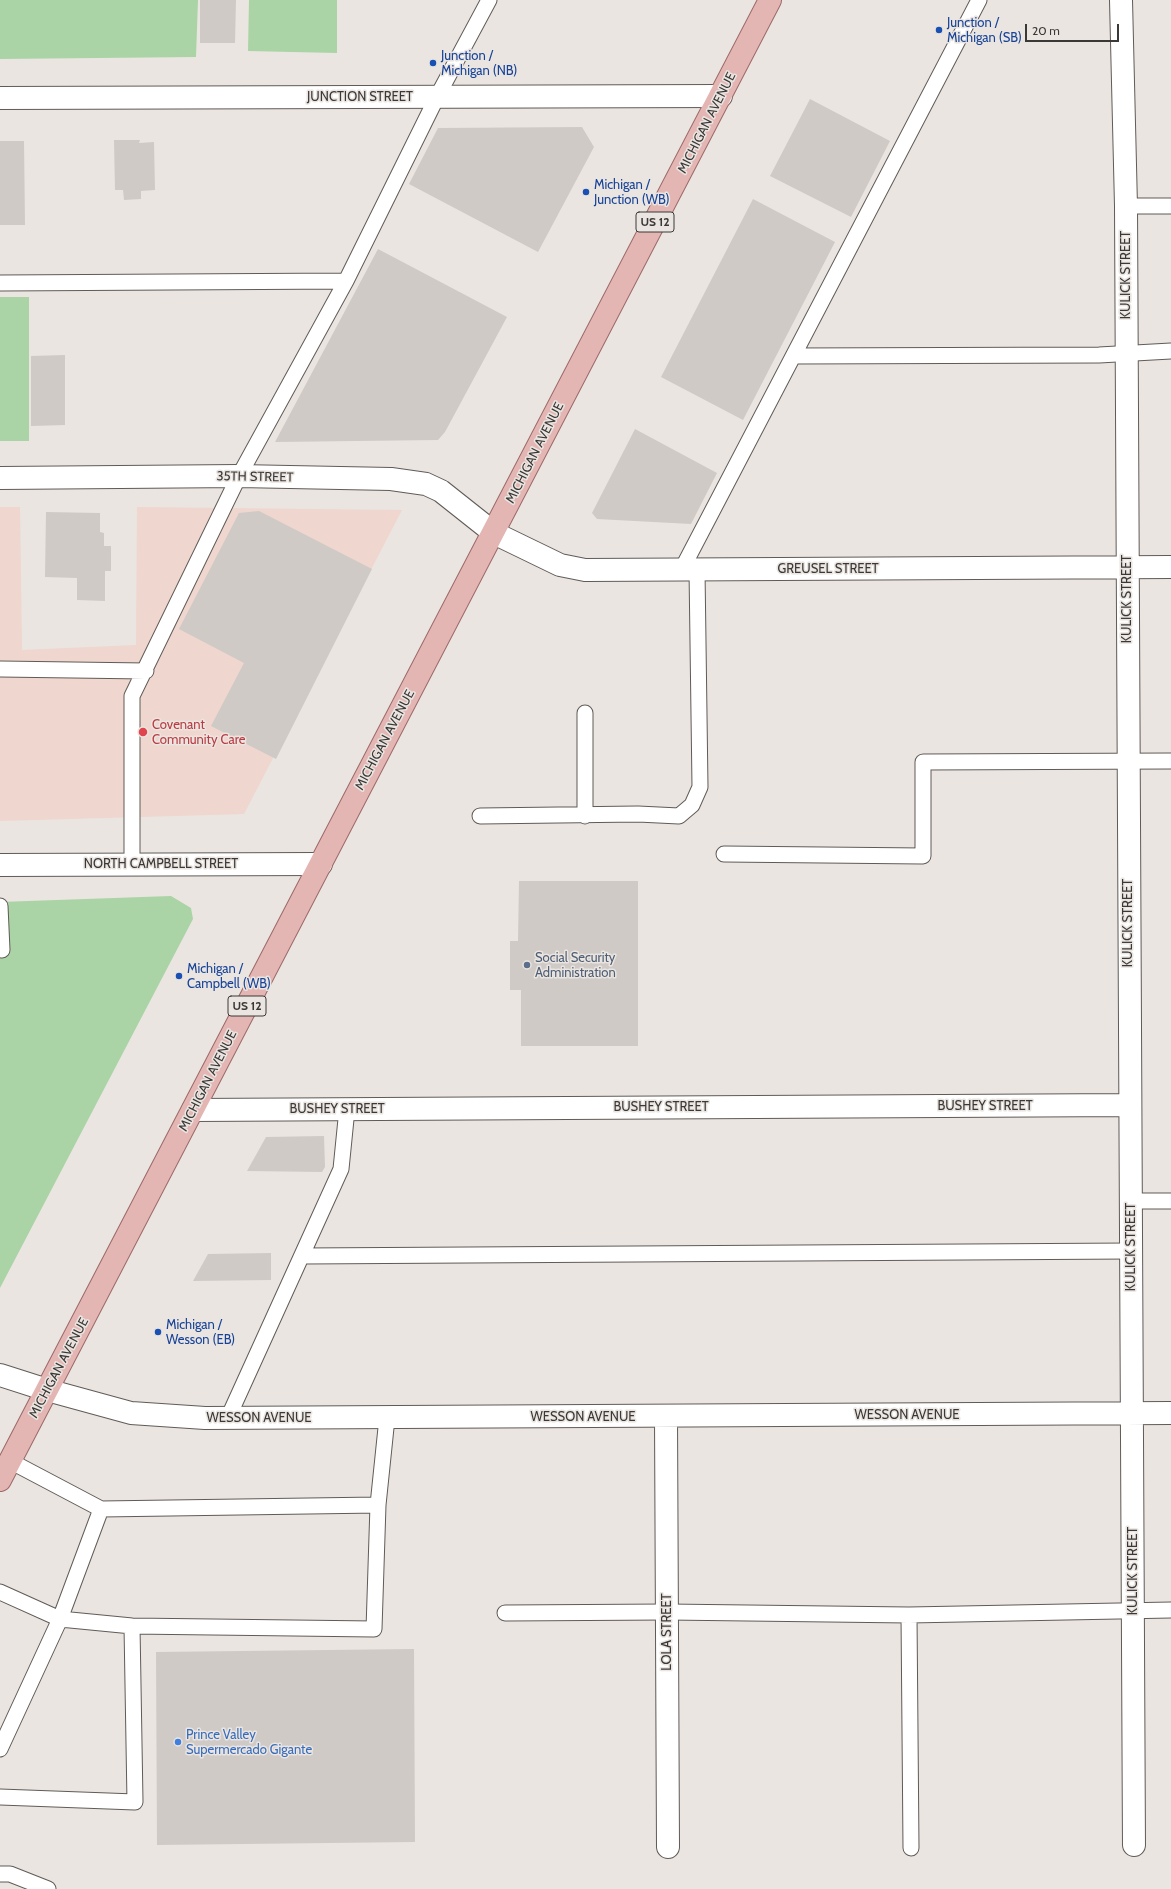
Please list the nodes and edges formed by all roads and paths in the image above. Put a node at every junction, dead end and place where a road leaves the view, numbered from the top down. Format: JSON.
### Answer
{"nodes":[{"id":1,"x":489,"y":0,"type":"edge"},
{"id":2,"x":770,"y":0,"type":"edge"},
{"id":3,"x":979,"y":0,"type":"edge"},
{"id":4,"x":1121,"y":0,"type":"edge"},
{"id":5,"x":720,"y":96,"type":"junction"},
{"id":6,"x":437,"y":97,"type":"junction"},
{"id":7,"x":0,"y":98,"type":"edge"},
{"id":8,"x":1126,"y":206,"type":"junction"},
{"id":9,"x":1171,"y":206,"type":"edge"},
{"id":10,"x":346,"y":281,"type":"junction"},
{"id":11,"x":0,"y":283,"type":"edge"},
{"id":12,"x":1171,"y":351,"type":"edge"},
{"id":13,"x":1126,"y":354,"type":"junction"},
{"id":14,"x":794,"y":356,"type":"junction"},
{"id":15,"x":239,"y":476,"type":"junction"},
{"id":16,"x":0,"y":478,"type":"edge"},
{"id":17,"x":494,"y":532,"type":"junction"},
{"id":18,"x":1171,"y":567,"type":"edge"},
{"id":19,"x":1127,"y":568,"type":"junction"},
{"id":20,"x":689,"y":570,"type":"junction"},
{"id":21,"x":0,"y":669,"type":"edge"},
{"id":22,"x":146,"y":671,"type":"junction"},
{"id":23,"x":585,"y":713,"type":"dead end"},
{"id":24,"x":1128,"y":761,"type":"junction"},
{"id":25,"x":1171,"y":761,"type":"edge"},
{"id":26,"x":480,"y":816,"type":"dead end"},
{"id":27,"x":585,"y":816,"type":"junction"},
{"id":28,"x":724,"y":854,"type":"dead end"},
{"id":29,"x":321,"y":864,"type":"junction"},
{"id":30,"x":0,"y":865,"type":"edge"},
{"id":31,"x":132,"y":865,"type":"junction"},
{"id":32,"x":0,"y":906,"type":"edge"},
{"id":33,"x":1,"y":951,"type":"edge"},
{"id":34,"x":1129,"y":1105,"type":"junction"},
{"id":35,"x":347,"y":1109,"type":"junction"},
{"id":36,"x":193,"y":1110,"type":"junction"},
{"id":37,"x":1130,"y":1201,"type":"junction"},
{"id":38,"x":1171,"y":1201,"type":"edge"},
{"id":39,"x":1130,"y":1251,"type":"junction"},
{"id":40,"x":303,"y":1256,"type":"junction"},
{"id":41,"x":0,"y":1375,"type":"edge"},
{"id":42,"x":47,"y":1390,"type":"junction"},
{"id":43,"x":1132,"y":1413,"type":"junction"},
{"id":44,"x":1171,"y":1413,"type":"edge"},
{"id":45,"x":666,"y":1417,"type":"junction"},
{"id":46,"x":228,"y":1418,"type":"junction"},
{"id":47,"x":387,"y":1418,"type":"junction"},
{"id":48,"x":10,"y":1460,"type":"junction"},
{"id":49,"x":0,"y":1480,"type":"edge"},
{"id":50,"x":378,"y":1505,"type":"junction"},
{"id":51,"x":101,"y":1509,"type":"junction"},
{"id":52,"x":0,"y":1592,"type":"edge"},
{"id":53,"x":1133,"y":1610,"type":"junction"},
{"id":54,"x":1171,"y":1610,"type":"edge"},
{"id":55,"x":667,"y":1612,"type":"junction"},
{"id":56,"x":505,"y":1613,"type":"dead end"},
{"id":57,"x":908,"y":1615,"type":"junction"},
{"id":58,"x":60,"y":1619,"type":"junction"},
{"id":59,"x":132,"y":1626,"type":"junction"},
{"id":60,"x":0,"y":1749,"type":"edge"},
{"id":61,"x":0,"y":1797,"type":"edge"},
{"id":62,"x":1134,"y":1845,"type":"dead end"},
{"id":63,"x":668,"y":1847,"type":"dead end"},
{"id":64,"x":911,"y":1848,"type":"dead end"},
{"id":65,"x":0,"y":1874,"type":"edge"},
{"id":66,"x":48,"y":1889,"type":"edge"}],
"edges":[{"from":1,"to":6,"type":"lane"},
{"from":2,"to":5,"type":"main road","name":"MICHIGAN AVENUE","number":"US 12"},
{"from":3,"to":14,"type":"lane"},
{"from":4,"to":8,"type":"street","name":"KULICK STREET"},
{"from":5,"to":6,"type":"street","name":"JUNCTION STREET"},
{"from":5,"to":17,"type":"main road","name":"MICHIGAN AVENUE","number":"US 12"},
{"from":6,"to":7,"type":"street","name":"JUNCTION STREET"},
{"from":6,"to":10,"type":"lane"},
{"from":8,"to":9,"type":"lane"},
{"from":8,"to":13,"type":"street","name":"KULICK STREET"},
{"from":10,"to":11,"type":"lane"},
{"from":10,"to":15,"type":"lane"},
{"from":12,"to":13,"type":"lane"},
{"from":13,"to":14,"type":"lane"},
{"from":13,"to":19,"type":"street","name":"KULICK STREET"},
{"from":14,"to":20,"type":"lane"},
{"from":15,"to":16,"type":"street","name":"35TH STREET"},
{"from":15,"to":17,"type":"street","name":"35TH STREET"},
{"from":15,"to":22,"type":"lane"},
{"from":17,"to":20,"type":"street","name":"GREUSEL STREET"},
{"from":17,"to":29,"type":"main road","name":"MICHIGAN AVENUE","number":"US 12"},
{"from":18,"to":19,"type":"street","name":"GREUSEL STREET"},
{"from":19,"to":20,"type":"street","name":"GREUSEL STREET"},
{"from":19,"to":24,"type":"street","name":"KULICK STREET"},
{"from":20,"to":27,"type":"lane"},
{"from":21,"to":22,"type":"lane"},
{"from":22,"to":31,"type":"lane"},
{"from":23,"to":27,"type":"lane"},
{"from":24,"to":25,"type":"lane"},
{"from":24,"to":28,"type":"lane"},
{"from":24,"to":34,"type":"street","name":"KULICK STREET"},
{"from":26,"to":27,"type":"lane"},
{"from":29,"to":31,"type":"street","name":"NORTH CAMPBELL STREET"},
{"from":29,"to":36,"type":"main road","name":"MICHIGAN AVENUE","number":"US 12"},
{"from":30,"to":31,"type":"street","name":"NORTH CAMPBELL STREET"},
{"from":32,"to":33,"type":"lane"},
{"from":34,"to":35,"type":"street","name":"BUSHEY STREET"},
{"from":34,"to":37,"type":"street","name":"KULICK STREET"},
{"from":35,"to":36,"type":"street","name":"BUSHEY STREET"},
{"from":35,"to":40,"type":"lane"},
{"from":36,"to":42,"type":"main road","name":"MICHIGAN AVENUE","number":"US 12"},
{"from":37,"to":38,"type":"lane"},
{"from":37,"to":39,"type":"street","name":"KULICK STREET"},
{"from":39,"to":40,"type":"lane"},
{"from":39,"to":43,"type":"street","name":"KULICK STREET"},
{"from":40,"to":46,"type":"lane"},
{"from":41,"to":42,"type":"street","name":"WESSON AVENUE"},
{"from":42,"to":46,"type":"street","name":"WESSON AVENUE"},
{"from":42,"to":48,"type":"main road","name":"MICHIGAN AVENUE","number":"US 12"},
{"from":43,"to":44,"type":"street","name":"WESSON AVENUE"},
{"from":43,"to":45,"type":"street","name":"WESSON AVENUE"},
{"from":43,"to":53,"type":"street","name":"KULICK STREET"},
{"from":45,"to":47,"type":"street","name":"WESSON AVENUE"},
{"from":45,"to":55,"type":"street","name":"LOLA STREET"},
{"from":46,"to":47,"type":"street","name":"WESSON AVENUE"},
{"from":47,"to":50,"type":"lane"},
{"from":48,"to":49,"type":"main road","name":"MICHIGAN AVENUE","number":"US 12"},
{"from":48,"to":51,"type":"lane"},
{"from":50,"to":51,"type":"lane"},
{"from":50,"to":59,"type":"lane"},
{"from":51,"to":58,"type":"lane"},
{"from":52,"to":58,"type":"lane"},
{"from":53,"to":54,"type":"lane"},
{"from":53,"to":57,"type":"lane"},
{"from":53,"to":62,"type":"street","name":"KULICK STREET"},
{"from":55,"to":56,"type":"lane"},
{"from":55,"to":57,"type":"lane"},
{"from":55,"to":63,"type":"street","name":"LOLA STREET"},
{"from":57,"to":64,"type":"lane"},
{"from":58,"to":59,"type":"lane"},
{"from":58,"to":60,"type":"lane"},
{"from":59,"to":61,"type":"lane"},
{"from":65,"to":66,"type":"lane"}]}
